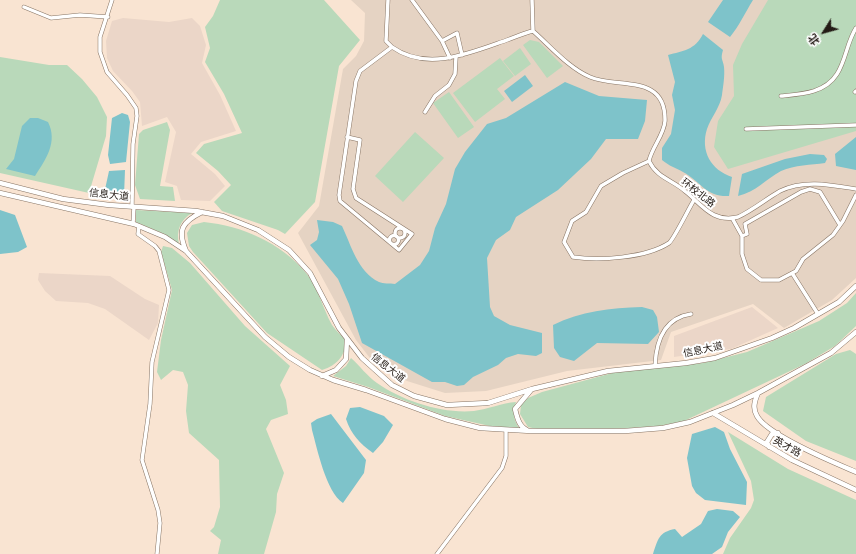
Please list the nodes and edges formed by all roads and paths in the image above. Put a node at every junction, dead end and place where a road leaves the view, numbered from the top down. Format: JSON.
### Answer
{"nodes":[{"id":1,"x":112,"y":0,"type":"edge"},
{"id":2,"x":388,"y":0,"type":"edge"},
{"id":3,"x":412,"y":0,"type":"edge"},
{"id":4,"x":532,"y":0,"type":"edge"},
{"id":5,"x":24,"y":6,"type":"dead end"},
{"id":6,"x":108,"y":17,"type":"junction"},
{"id":7,"x":856,"y":28,"type":"edge"},
{"id":8,"x":533,"y":32,"type":"junction"},
{"id":9,"x":442,"y":41,"type":"junction"},
{"id":10,"x":392,"y":47,"type":"junction"},
{"id":11,"x":462,"y":55,"type":"junction"},
{"id":12,"x":456,"y":57,"type":"junction"},
{"id":13,"x":450,"y":58,"type":"junction"},
{"id":14,"x":781,"y":96,"type":"dead end"},
{"id":15,"x":425,"y":112,"type":"dead end"},
{"id":16,"x":856,"y":125,"type":"edge"},
{"id":17,"x":746,"y":129,"type":"dead end"},
{"id":18,"x":347,"y":137,"type":"junction"},
{"id":19,"x":650,"y":161,"type":"junction"},
{"id":20,"x":0,"y":183,"type":"edge"},
{"id":21,"x":856,"y":189,"type":"edge"},
{"id":22,"x":0,"y":193,"type":"edge"},
{"id":23,"x":856,"y":195,"type":"edge"},
{"id":24,"x":694,"y":200,"type":"junction"},
{"id":25,"x":133,"y":207,"type":"junction"},
{"id":26,"x":202,"y":212,"type":"junction"},
{"id":27,"x":732,"y":218,"type":"junction"},
{"id":28,"x":133,"y":224,"type":"junction"},
{"id":29,"x":840,"y":225,"type":"junction"},
{"id":30,"x":139,"y":226,"type":"junction"},
{"id":31,"x":403,"y":229,"type":"junction"},
{"id":32,"x":742,"y":236,"type":"junction"},
{"id":33,"x":397,"y":237,"type":"junction"},
{"id":34,"x":391,"y":244,"type":"junction"},
{"id":35,"x":186,"y":251,"type":"junction"},
{"id":36,"x":792,"y":273,"type":"junction"},
{"id":37,"x":856,"y":286,"type":"edge"},
{"id":38,"x":691,"y":314,"type":"dead end"},
{"id":39,"x":818,"y":314,"type":"junction"},
{"id":40,"x":854,"y":334,"type":"edge"},
{"id":41,"x":347,"y":339,"type":"junction"},
{"id":42,"x":856,"y":340,"type":"edge"},
{"id":43,"x":655,"y":366,"type":"junction"},
{"id":44,"x":322,"y":376,"type":"junction"},
{"id":45,"x":532,"y":389,"type":"junction"},
{"id":46,"x":758,"y":392,"type":"junction"},
{"id":47,"x":713,"y":413,"type":"junction"},
{"id":48,"x":506,"y":431,"type":"junction"},
{"id":49,"x":531,"y":431,"type":"junction"},
{"id":50,"x":778,"y":433,"type":"junction"},
{"id":51,"x":769,"y":448,"type":"junction"},
{"id":52,"x":856,"y":472,"type":"edge"},
{"id":53,"x":856,"y":490,"type":"edge"},
{"id":54,"x":157,"y":554,"type":"edge"},
{"id":55,"x":437,"y":554,"type":"edge"}],
"edges":[{"from":1,"to":6,"type":"street"},
{"from":2,"to":10,"type":"street"},
{"from":3,"to":9,"type":"street"},
{"from":4,"to":8,"type":"street"},
{"from":5,"to":6,"type":"street"},
{"from":6,"to":25,"type":"street"},
{"from":7,"to":14,"type":"street"},
{"from":8,"to":11,"type":"street"},
{"from":8,"to":19,"type":"street"},
{"from":9,"to":11,"type":"street"},
{"from":9,"to":13,"type":"street"},
{"from":10,"to":13,"type":"street"},
{"from":10,"to":18,"type":"street"},
{"from":11,"to":12,"type":"street"},
{"from":12,"to":13,"type":"street"},
{"from":12,"to":15,"type":"street"},
{"from":16,"to":17,"type":"street"},
{"from":18,"to":31,"type":"street"},
{"from":18,"to":34,"type":"street"},
{"from":19,"to":24,"type":"street","name":"环校北路"},
{"from":19,"to":24,"type":"street"},
{"from":20,"to":25,"type":"main road","name":"信息大道"},
{"from":21,"to":27,"type":"street"},
{"from":22,"to":28,"type":"main road","name":"信息大道"},
{"from":23,"to":29,"type":"street"},
{"from":24,"to":27,"type":"street","name":"环校北路"},
{"from":25,"to":26,"type":"main road","name":"信息大道"},
{"from":25,"to":28,"type":"street"},
{"from":26,"to":35,"type":"main road"},
{"from":26,"to":41,"type":"main road","name":"信息大道"},
{"from":27,"to":32,"type":"street"},
{"from":28,"to":30,"type":"main road","name":"信息大道"},
{"from":29,"to":32,"type":"street"},
{"from":29,"to":36,"type":"street"},
{"from":30,"to":35,"type":"main road","name":"信息大道"},
{"from":30,"to":54,"type":"street"},
{"from":31,"to":33,"type":"street"},
{"from":31,"to":33,"type":"street"},
{"from":31,"to":34,"type":"street"},
{"from":32,"to":36,"type":"street"},
{"from":33,"to":34,"type":"street"},
{"from":33,"to":34,"type":"street"},
{"from":35,"to":44,"type":"main road","name":"信息大道"},
{"from":36,"to":39,"type":"street"},
{"from":37,"to":39,"type":"main road","name":"信息大道"},
{"from":38,"to":43,"type":"street"},
{"from":39,"to":43,"type":"main road","name":"信息大道"},
{"from":40,"to":42,"type":"street"},
{"from":40,"to":46,"type":"main road","name":"信息大道"},
{"from":41,"to":44,"type":"main road"},
{"from":41,"to":45,"type":"main road","name":"信息大道"},
{"from":43,"to":45,"type":"main road","name":"信息大道"},
{"from":44,"to":48,"type":"main road","name":"信息大道"},
{"from":45,"to":49,"type":"main road"},
{"from":46,"to":47,"type":"main road","name":"信息大道"},
{"from":46,"to":50,"type":"main road"},
{"from":47,"to":49,"type":"main road","name":"信息大道"},
{"from":47,"to":51,"type":"main road","name":"英才路"},
{"from":48,"to":49,"type":"main road","name":"信息大道"},
{"from":48,"to":55,"type":"street"},
{"from":50,"to":51,"type":"main road"},
{"from":50,"to":52,"type":"main road"},
{"from":51,"to":53,"type":"main road","name":"英才路"}]}
